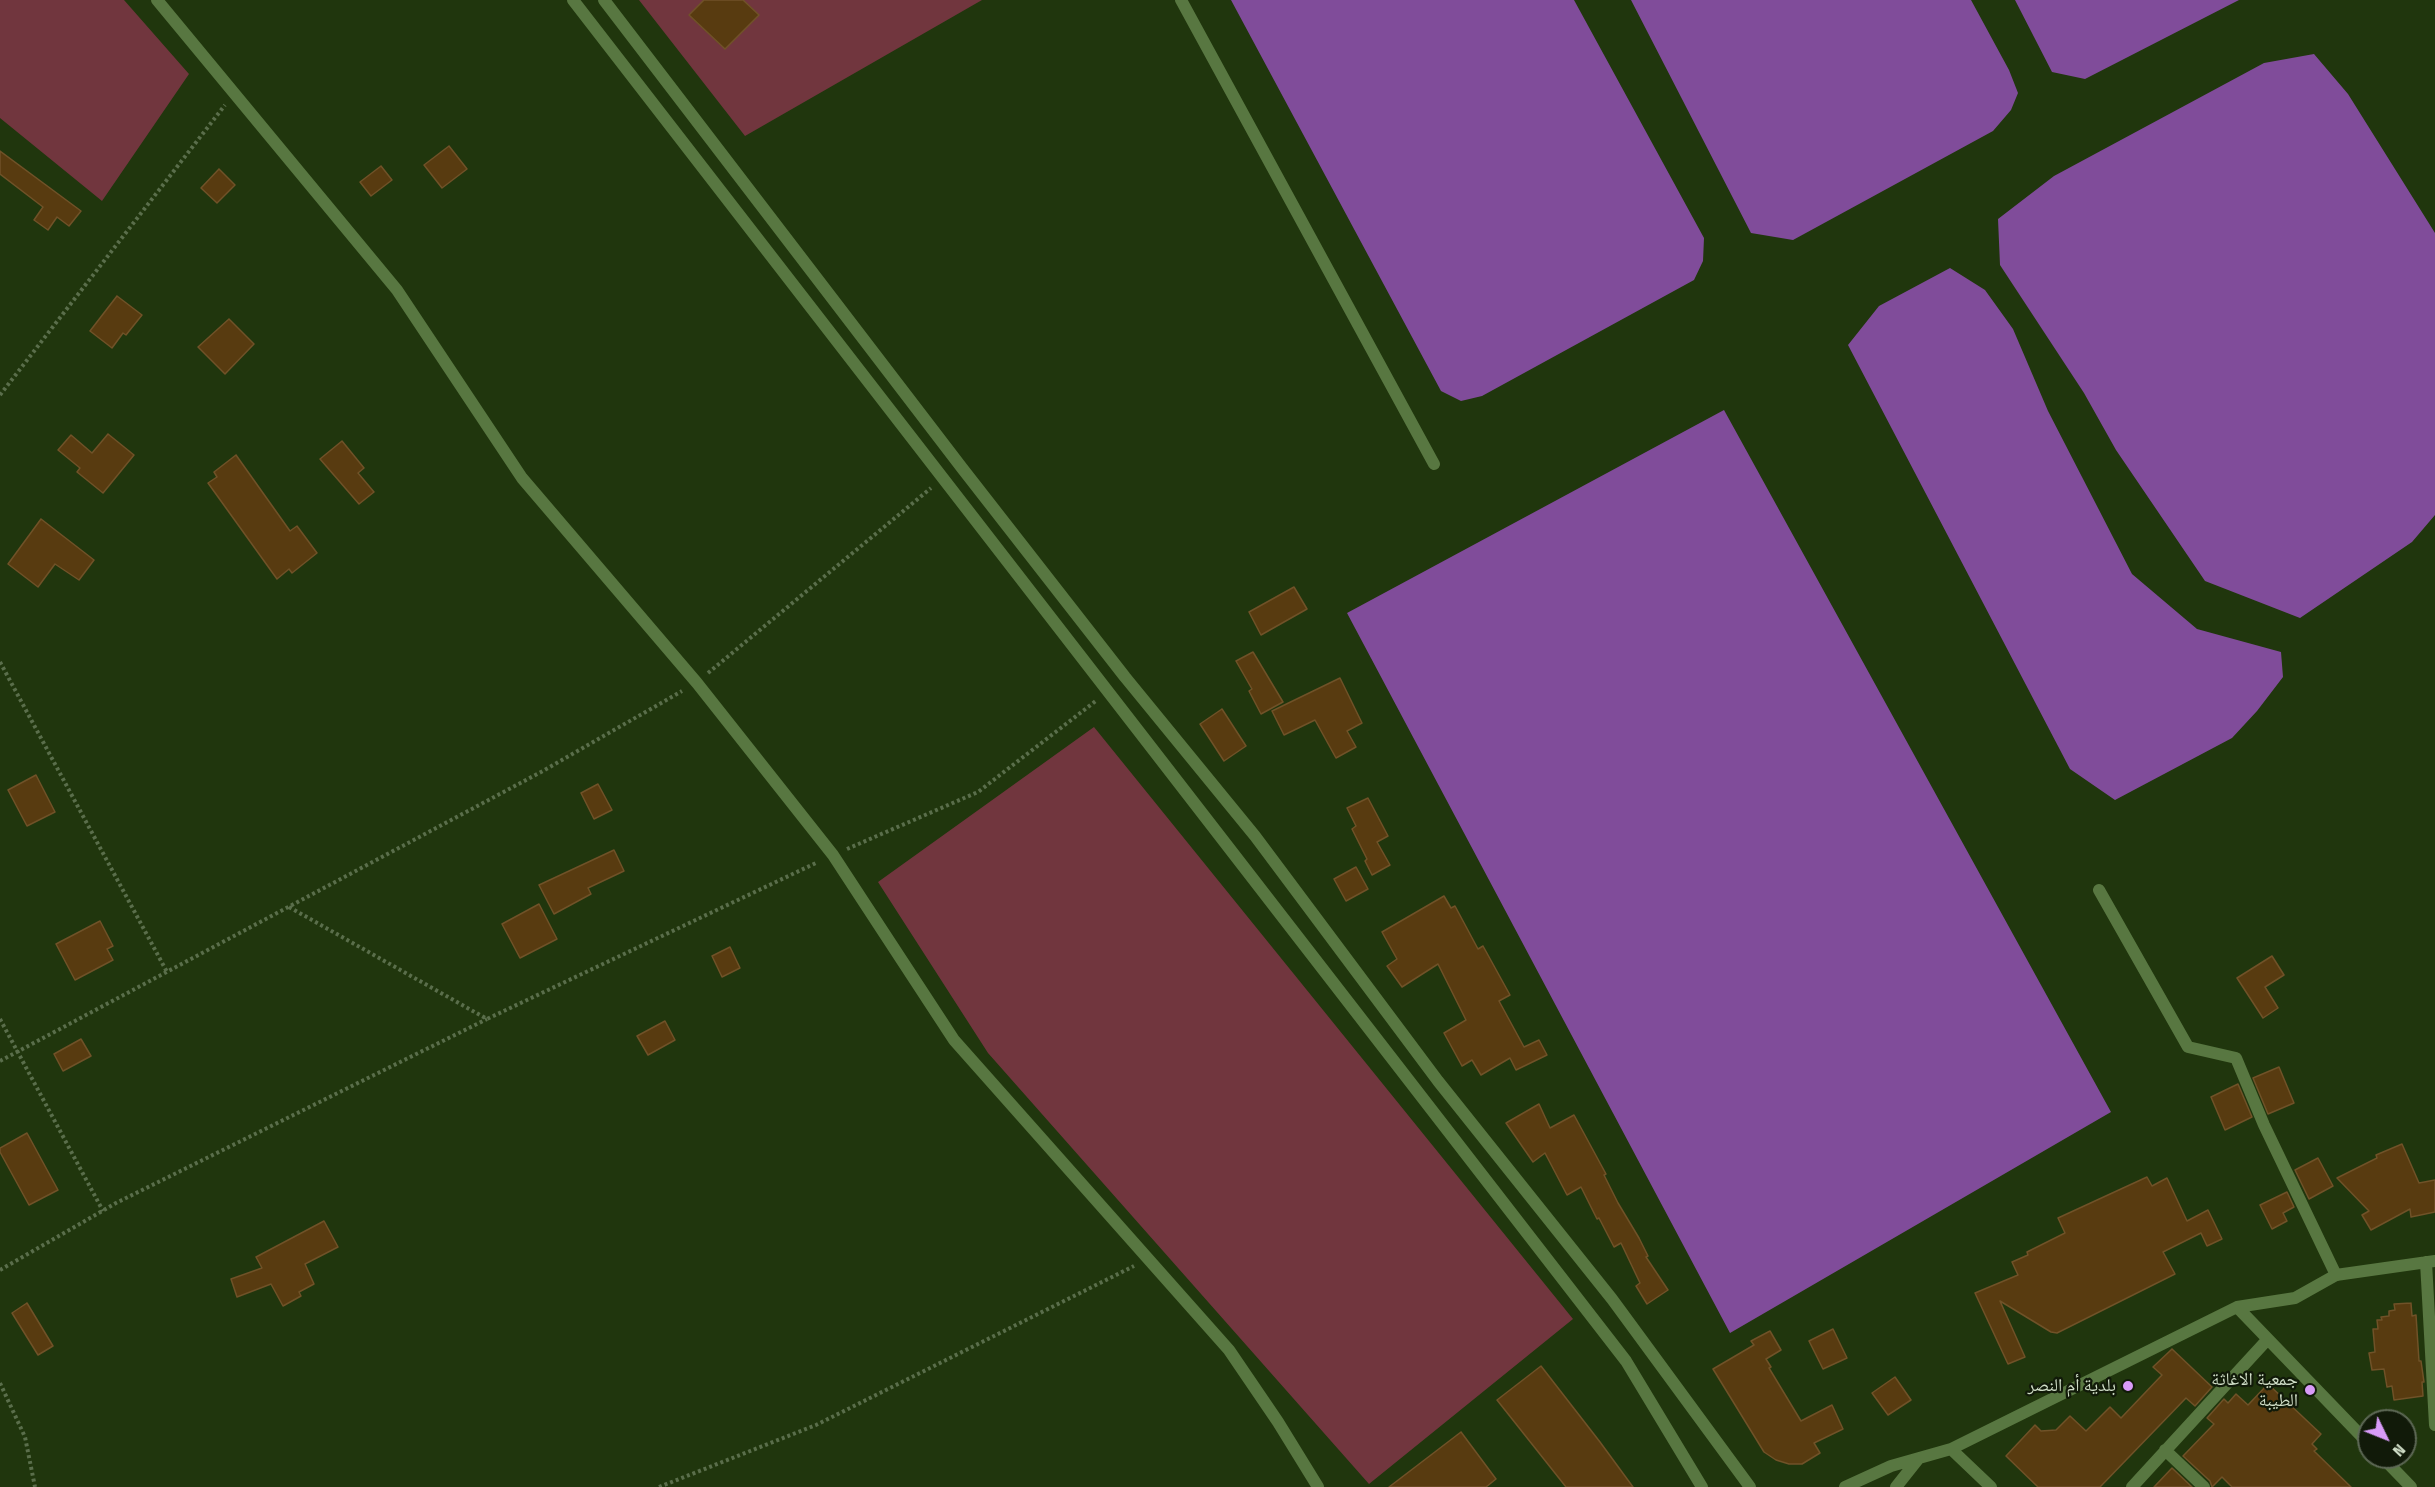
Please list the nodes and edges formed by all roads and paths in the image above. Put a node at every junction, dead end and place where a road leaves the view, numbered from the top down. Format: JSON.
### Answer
{"nodes":[{"id":1,"x":157,"y":0,"type":"edge"},
{"id":2,"x":573,"y":0,"type":"edge"},
{"id":3,"x":604,"y":0,"type":"edge"},
{"id":4,"x":1181,"y":0,"type":"edge"},
{"id":5,"x":234,"y":92,"type":"junction"},
{"id":6,"x":0,"y":395,"type":"edge"},
{"id":7,"x":1434,"y":464,"type":"dead end"},
{"id":8,"x":942,"y":479,"type":"junction"},
{"id":9,"x":0,"y":662,"type":"edge"},
{"id":10,"x":697,"y":683,"type":"junction"},
{"id":11,"x":1107,"y":693,"type":"junction"},
{"id":12,"x":833,"y":855,"type":"junction"},
{"id":13,"x":2099,"y":890,"type":"dead end"},
{"id":14,"x":289,"y":907,"type":"junction"},
{"id":15,"x":167,"y":972,"type":"junction"},
{"id":16,"x":0,"y":1018,"type":"edge"},
{"id":17,"x":487,"y":1019,"type":"junction"},
{"id":18,"x":18,"y":1051,"type":"junction"},
{"id":19,"x":0,"y":1061,"type":"edge"},
{"id":20,"x":103,"y":1211,"type":"junction"},
{"id":21,"x":1148,"y":1259,"type":"junction"},
{"id":22,"x":2430,"y":1261,"type":"edge"},
{"id":23,"x":0,"y":1270,"type":"edge"},
{"id":24,"x":2336,"y":1275,"type":"junction"},
{"id":25,"x":2237,"y":1307,"type":"junction"},
{"id":26,"x":2267,"y":1340,"type":"junction"},
{"id":27,"x":0,"y":1383,"type":"edge"},
{"id":28,"x":2434,"y":1408,"type":"edge"},
{"id":29,"x":2435,"y":1425,"type":"edge"},
{"id":30,"x":2357,"y":1432,"type":"edge"},
{"id":31,"x":1951,"y":1449,"type":"junction"},
{"id":32,"x":2165,"y":1450,"type":"junction"},
{"id":33,"x":1919,"y":1458,"type":"junction"},
{"id":34,"x":2394,"y":1469,"type":"edge"},
{"id":35,"x":35,"y":1487,"type":"edge"},
{"id":36,"x":659,"y":1487,"type":"edge"},
{"id":37,"x":1318,"y":1487,"type":"edge"},
{"id":38,"x":1702,"y":1487,"type":"edge"},
{"id":39,"x":1750,"y":1487,"type":"edge"},
{"id":40,"x":1845,"y":1487,"type":"edge"},
{"id":41,"x":1896,"y":1487,"type":"edge"},
{"id":42,"x":1991,"y":1487,"type":"edge"},
{"id":43,"x":2132,"y":1487,"type":"edge"},
{"id":44,"x":2204,"y":1487,"type":"edge"},
{"id":45,"x":2411,"y":1487,"type":"edge"}],
"edges":[{"from":1,"to":5,"type":"street"},
{"from":2,"to":8,"type":"street"},
{"from":3,"to":39,"type":"street"},
{"from":4,"to":7,"type":"street"},
{"from":5,"to":6,"type":"path"},
{"from":5,"to":10,"type":"street"},
{"from":8,"to":10,"type":"path"},
{"from":8,"to":11,"type":"street"},
{"from":9,"to":15,"type":"path"},
{"from":10,"to":12,"type":"street"},
{"from":10,"to":14,"type":"path"},
{"from":11,"to":12,"type":"path"},
{"from":11,"to":38,"type":"street"},
{"from":12,"to":17,"type":"path"},
{"from":12,"to":21,"type":"street"},
{"from":13,"to":24,"type":"street"},
{"from":14,"to":15,"type":"path"},
{"from":14,"to":17,"type":"path"},
{"from":15,"to":18,"type":"path"},
{"from":16,"to":18,"type":"path"},
{"from":17,"to":20,"type":"path"},
{"from":18,"to":19,"type":"path"},
{"from":18,"to":20,"type":"path"},
{"from":20,"to":23,"type":"path"},
{"from":21,"to":36,"type":"path"},
{"from":21,"to":37,"type":"street"},
{"from":22,"to":24,"type":"street"},
{"from":22,"to":28,"type":"street"},
{"from":24,"to":25,"type":"street"},
{"from":25,"to":26,"type":"street"},
{"from":25,"to":31,"type":"street"},
{"from":26,"to":30,"type":"street"},
{"from":26,"to":32,"type":"street"},
{"from":27,"to":35,"type":"path"},
{"from":28,"to":29,"type":"street"},
{"from":31,"to":33,"type":"street"},
{"from":31,"to":42,"type":"street"},
{"from":32,"to":43,"type":"street"},
{"from":32,"to":44,"type":"street"},
{"from":33,"to":40,"type":"street"},
{"from":33,"to":41,"type":"street"},
{"from":34,"to":45,"type":"street"}]}
